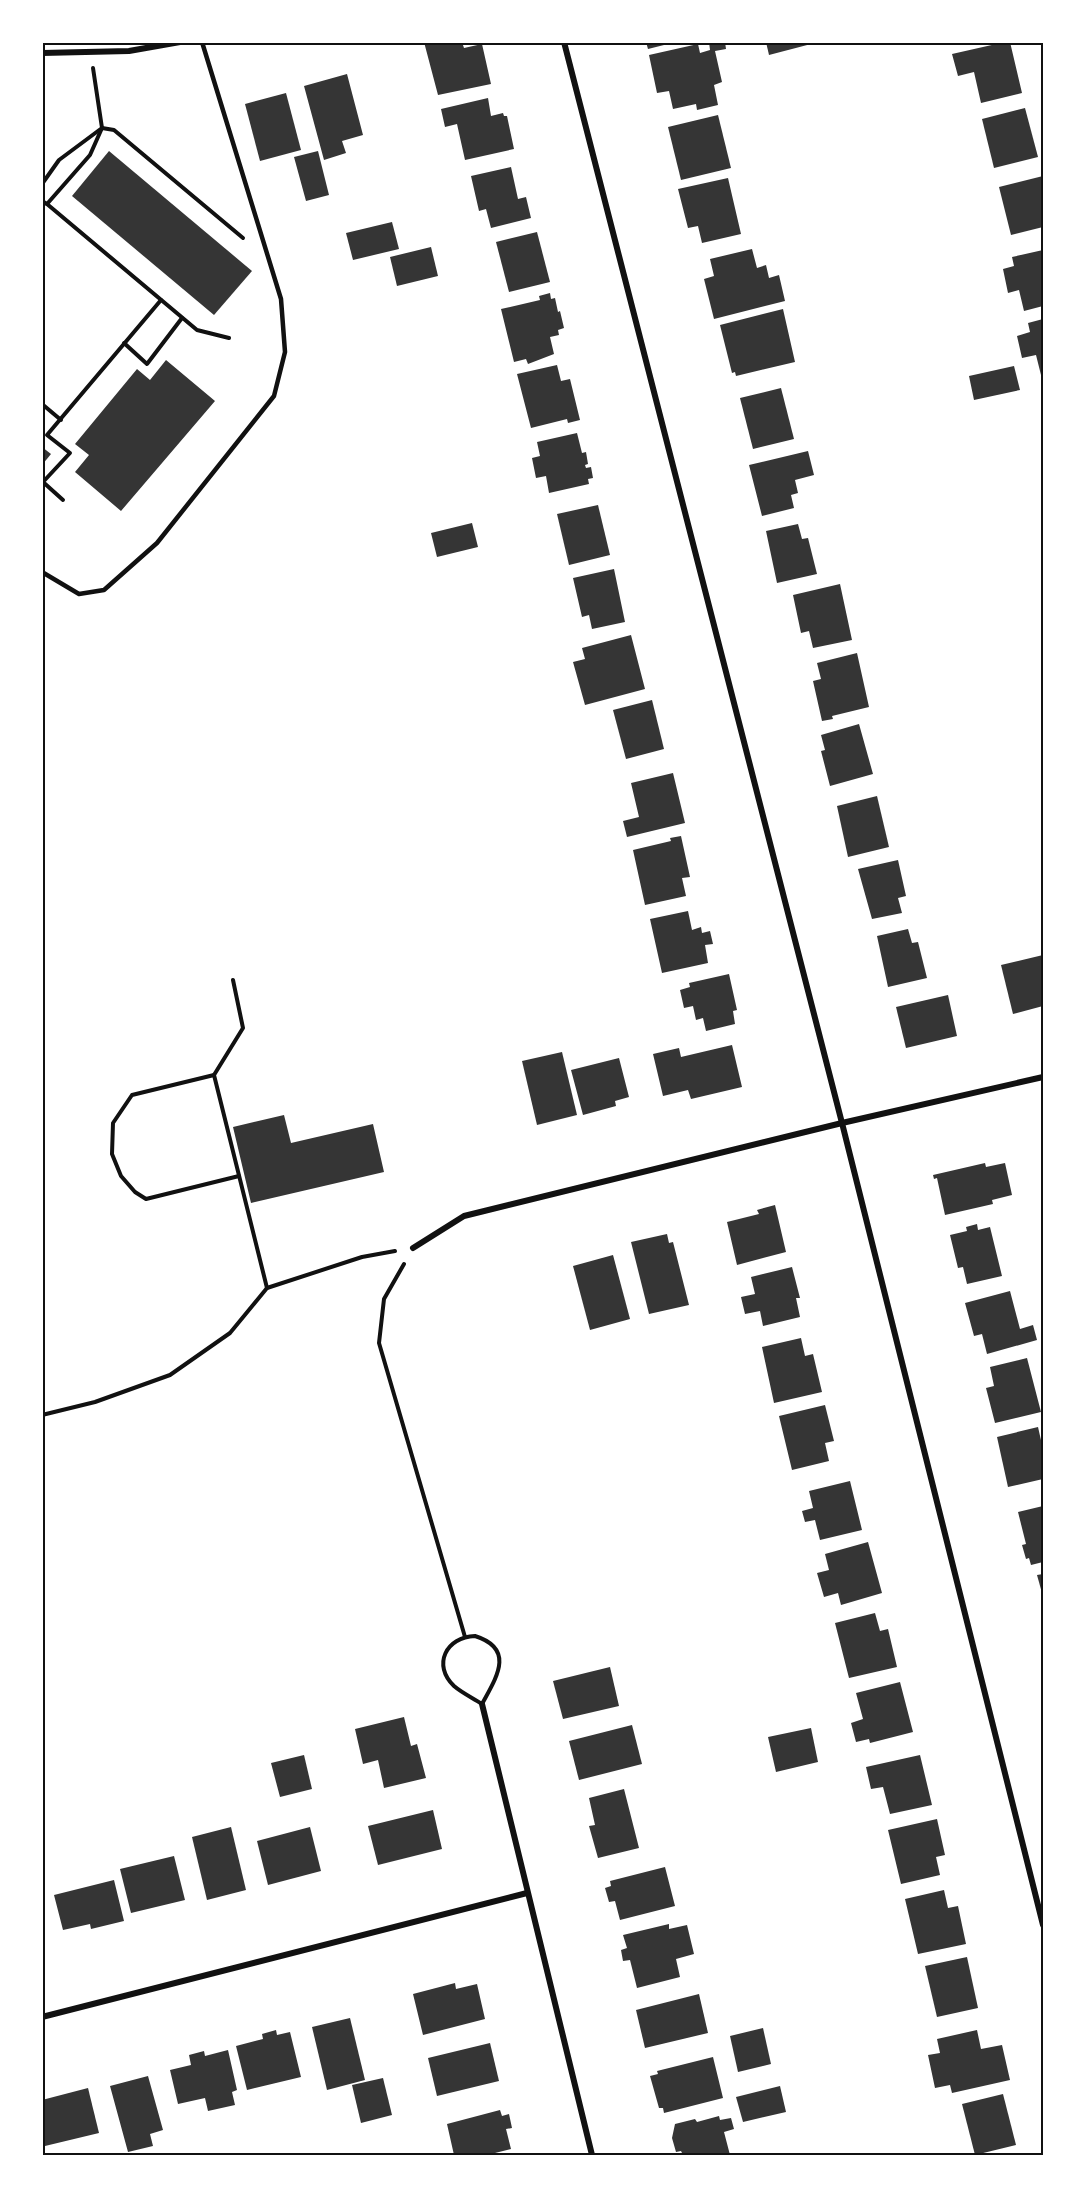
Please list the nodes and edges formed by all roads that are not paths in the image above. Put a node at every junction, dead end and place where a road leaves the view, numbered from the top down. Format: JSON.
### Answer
{"nodes":[{"id":1,"x":180,"y":42,"type":"edge"},
{"id":2,"x":202,"y":42,"type":"edge"},
{"id":3,"x":564,"y":42,"type":"edge"},
{"id":4,"x":42,"y":53,"type":"edge"},
{"id":5,"x":42,"y":572,"type":"edge"},
{"id":6,"x":1043,"y":1077,"type":"edge"},
{"id":7,"x":842,"y":1123,"type":"junction"},
{"id":8,"x":413,"y":1248,"type":"road end"},
{"id":9,"x":482,"y":1704,"type":"road end"},
{"id":10,"x":527,"y":1893,"type":"junction"},
{"id":11,"x":1043,"y":1925,"type":"edge"},
{"id":12,"x":42,"y":2017,"type":"edge"},
{"id":13,"x":592,"y":2155,"type":"edge"}],
"edges":[{"from":1,"to":4,"type":"street"},
{"from":2,"to":5,"type":"lane"},
{"from":3,"to":7,"type":"street"},
{"from":6,"to":7,"type":"street"},
{"from":7,"to":8,"type":"street"},
{"from":7,"to":11,"type":"street"},
{"from":9,"to":10,"type":"street"},
{"from":10,"to":12,"type":"street"},
{"from":10,"to":13,"type":"street"}]}
